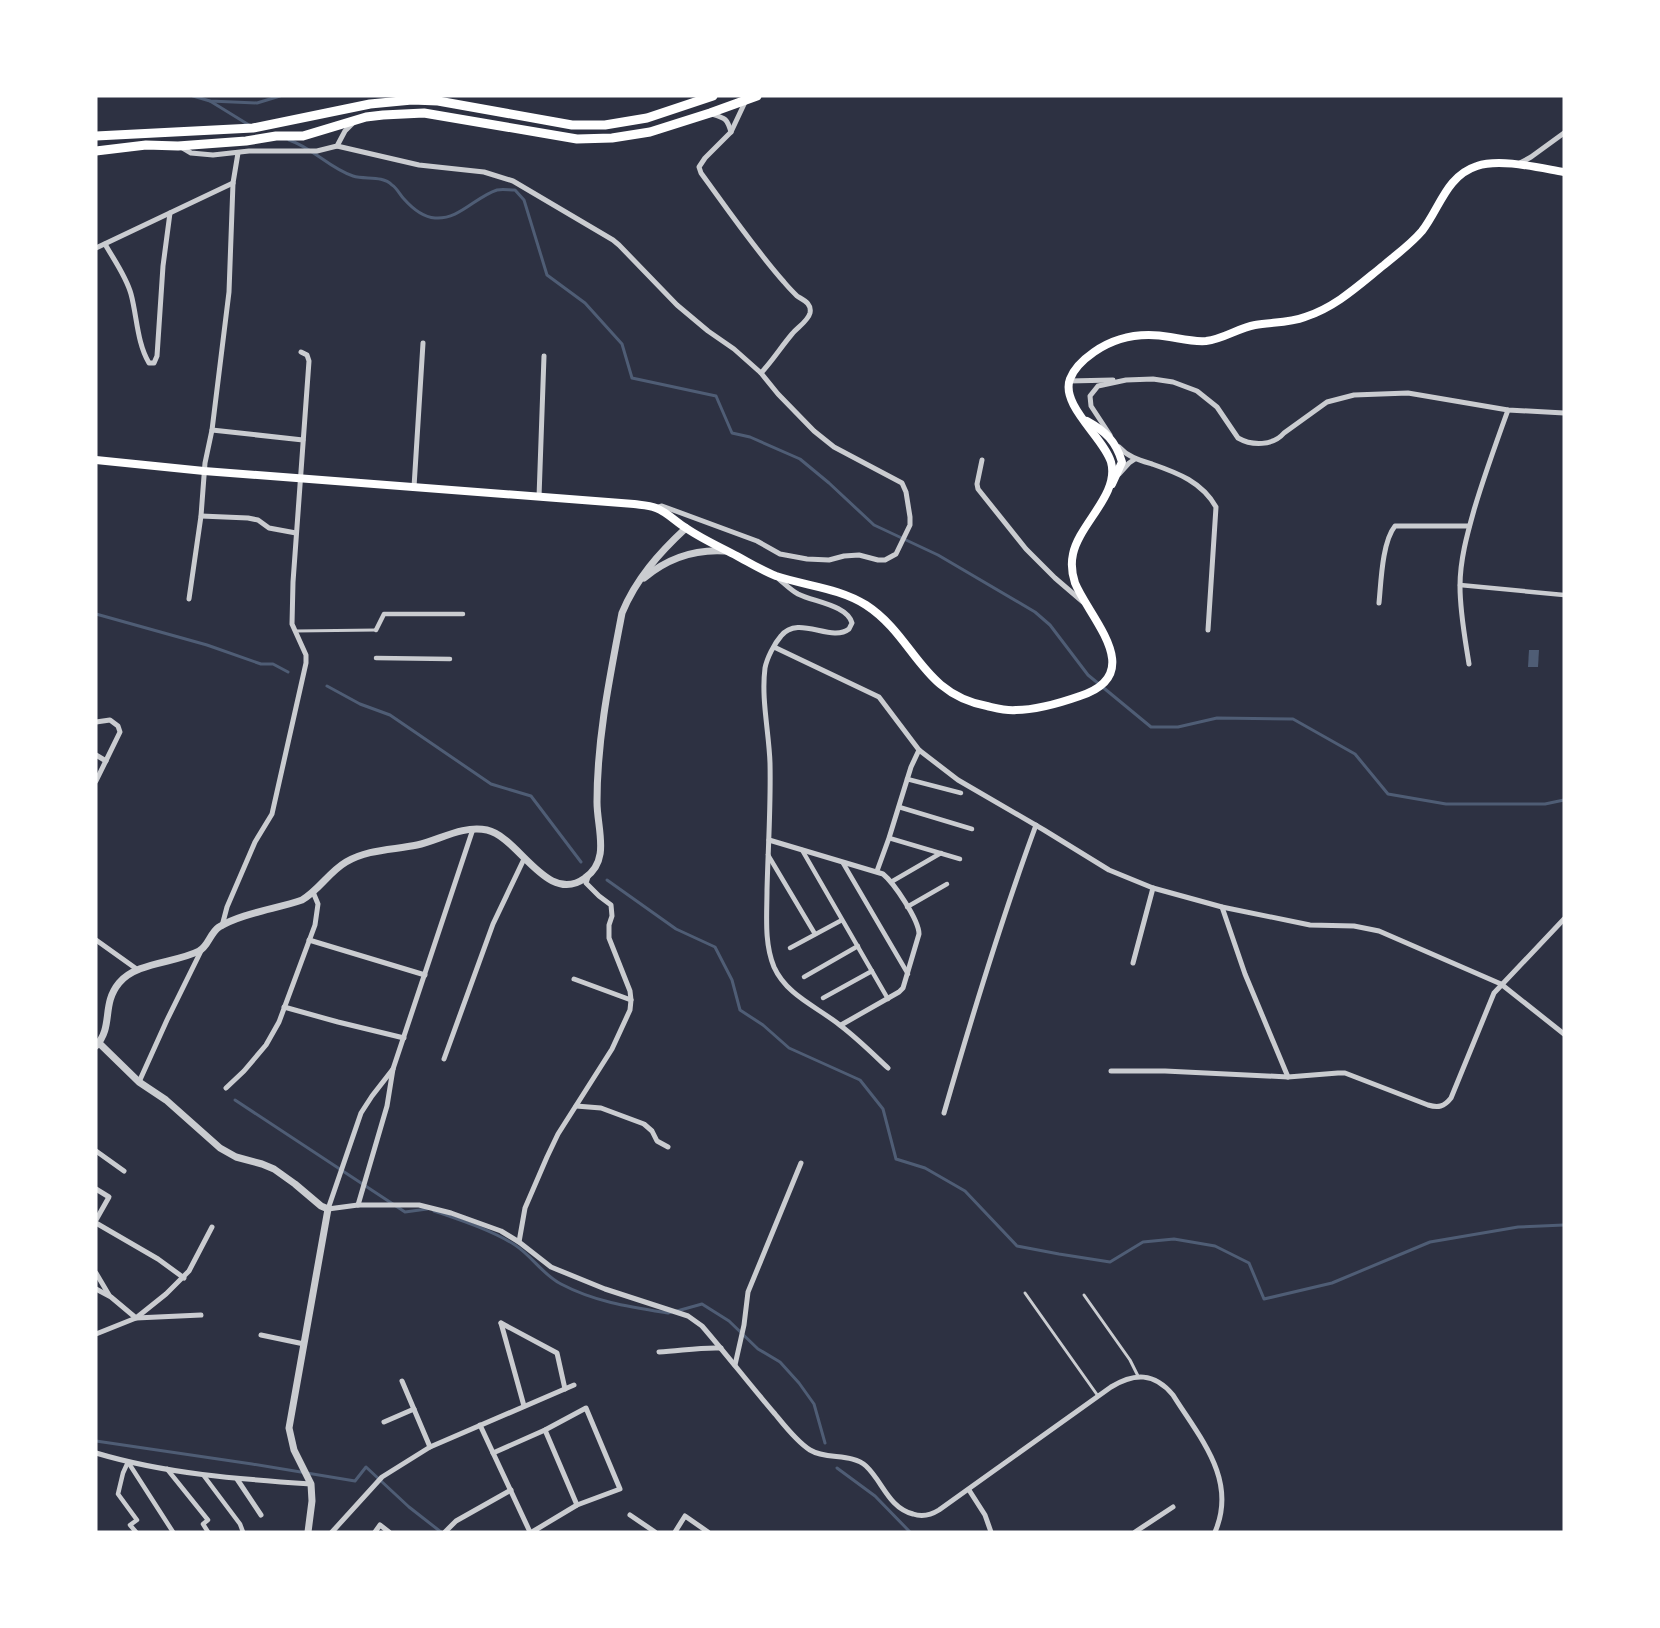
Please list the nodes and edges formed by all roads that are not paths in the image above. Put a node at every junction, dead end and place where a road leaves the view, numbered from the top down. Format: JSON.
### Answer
{"nodes":[{"id":1,"x":713,"y":96,"type":"edge"},
{"id":2,"x":757,"y":96,"type":"edge"},
{"id":3,"x":747,"y":100,"type":"junction"},
{"id":4,"x":710,"y":113,"type":"junction"},
{"id":5,"x":357,"y":119,"type":"junction"},
{"id":6,"x":730,"y":132,"type":"junction"},
{"id":7,"x":1564,"y":132,"type":"edge"},
{"id":8,"x":96,"y":136,"type":"edge"},
{"id":9,"x":178,"y":146,"type":"junction"},
{"id":10,"x":337,"y":146,"type":"junction"},
{"id":11,"x":96,"y":151,"type":"edge"},
{"id":12,"x":238,"y":153,"type":"junction"},
{"id":13,"x":1519,"y":164,"type":"junction"},
{"id":14,"x":1564,"y":172,"type":"edge"},
{"id":15,"x":233,"y":183,"type":"junction"},
{"id":16,"x":170,"y":213,"type":"junction"},
{"id":17,"x":105,"y":244,"type":"junction"},
{"id":18,"x":96,"y":248,"type":"edge"},
{"id":19,"x":423,"y":343,"type":"dead end"},
{"id":20,"x":304,"y":353,"type":"dead end"},
{"id":21,"x":544,"y":356,"type":"dead end"},
{"id":22,"x":761,"y":373,"type":"junction"},
{"id":23,"x":1126,"y":380,"type":"junction"},
{"id":24,"x":1069,"y":381,"type":"junction"},
{"id":25,"x":1508,"y":410,"type":"junction"},
{"id":26,"x":1564,"y":413,"type":"edge"},
{"id":27,"x":1084,"y":420,"type":"junction"},
{"id":28,"x":212,"y":430,"type":"junction"},
{"id":29,"x":303,"y":440,"type":"junction"},
{"id":30,"x":1114,"y":441,"type":"junction"},
{"id":31,"x":1135,"y":459,"type":"junction"},
{"id":32,"x":96,"y":460,"type":"edge"},
{"id":33,"x":982,"y":460,"type":"dead end"},
{"id":34,"x":204,"y":471,"type":"junction"},
{"id":35,"x":301,"y":478,"type":"junction"},
{"id":36,"x":1115,"y":479,"type":"junction"},
{"id":37,"x":414,"y":487,"type":"junction"},
{"id":38,"x":1107,"y":493,"type":"junction"},
{"id":39,"x":539,"y":497,"type":"junction"},
{"id":40,"x":655,"y":507,"type":"junction"},
{"id":41,"x":201,"y":516,"type":"junction"},
{"id":42,"x":1469,"y":526,"type":"junction"},
{"id":43,"x":686,"y":528,"type":"junction"},
{"id":44,"x":296,"y":533,"type":"junction"},
{"id":45,"x":728,"y":551,"type":"junction"},
{"id":46,"x":776,"y":576,"type":"junction"},
{"id":47,"x":1460,"y":585,"type":"junction"},
{"id":48,"x":636,"y":586,"type":"junction"},
{"id":49,"x":1564,"y":595,"type":"edge"},
{"id":50,"x":189,"y":599,"type":"dead end"},
{"id":51,"x":1379,"y":603,"type":"dead end"},
{"id":52,"x":1086,"y":604,"type":"junction"},
{"id":53,"x":463,"y":614,"type":"dead end"},
{"id":54,"x":376,"y":630,"type":"joint"},
{"id":55,"x":1208,"y":630,"type":"dead end"},
{"id":56,"x":296,"y":631,"type":"junction"},
{"id":57,"x":774,"y":647,"type":"junction"},
{"id":58,"x":376,"y":658,"type":"dead end"},
{"id":59,"x":450,"y":659,"type":"dead end"},
{"id":60,"x":1469,"y":664,"type":"dead end"},
{"id":61,"x":96,"y":723,"type":"edge"},
{"id":62,"x":919,"y":750,"type":"junction"},
{"id":63,"x":96,"y":756,"type":"edge"},
{"id":64,"x":106,"y":761,"type":"junction"},
{"id":65,"x":907,"y":779,"type":"junction"},
{"id":66,"x":96,"y":781,"type":"edge"},
{"id":67,"x":961,"y":793,"type":"dead end"},
{"id":68,"x":899,"y":807,"type":"junction"},
{"id":69,"x":1036,"y":825,"type":"junction"},
{"id":70,"x":473,"y":829,"type":"junction"},
{"id":71,"x":972,"y":829,"type":"dead end"},
{"id":72,"x":889,"y":838,"type":"junction"},
{"id":73,"x":769,"y":840,"type":"junction"},
{"id":74,"x":802,"y":850,"type":"junction"},
{"id":75,"x":941,"y":853,"type":"junction"},
{"id":76,"x":768,"y":855,"type":"junction"},
{"id":77,"x":524,"y":859,"type":"junction"},
{"id":78,"x":960,"y":859,"type":"dead end"},
{"id":79,"x":843,"y":863,"type":"junction"},
{"id":80,"x":877,"y":872,"type":"junction"},
{"id":81,"x":588,"y":877,"type":"junction"},
{"id":82,"x":891,"y":882,"type":"junction"},
{"id":83,"x":947,"y":884,"type":"dead end"},
{"id":84,"x":1153,"y":888,"type":"junction"},
{"id":85,"x":313,"y":892,"type":"junction"},
{"id":86,"x":906,"y":907,"type":"junction"},
{"id":87,"x":1222,"y":907,"type":"junction"},
{"id":88,"x":1564,"y":919,"type":"edge"},
{"id":89,"x":842,"y":920,"type":"junction"},
{"id":90,"x":222,"y":926,"type":"junction"},
{"id":91,"x":816,"y":934,"type":"junction"},
{"id":92,"x":96,"y":940,"type":"edge"},
{"id":93,"x":309,"y":940,"type":"junction"},
{"id":94,"x":858,"y":946,"type":"junction"},
{"id":95,"x":790,"y":948,"type":"dead end"},
{"id":96,"x":201,"y":951,"type":"junction"},
{"id":97,"x":1133,"y":963,"type":"dead end"},
{"id":98,"x":138,"y":970,"type":"junction"},
{"id":99,"x":872,"y":971,"type":"junction"},
{"id":100,"x":908,"y":974,"type":"junction"},
{"id":101,"x":425,"y":975,"type":"junction"},
{"id":102,"x":804,"y":977,"type":"dead end"},
{"id":103,"x":574,"y":979,"type":"dead end"},
{"id":104,"x":1501,"y":984,"type":"junction"},
{"id":105,"x":823,"y":998,"type":"dead end"},
{"id":106,"x":888,"y":999,"type":"junction"},
{"id":107,"x":631,"y":1000,"type":"junction"},
{"id":108,"x":285,"y":1007,"type":"junction"},
{"id":109,"x":841,"y":1025,"type":"junction"},
{"id":110,"x":1564,"y":1034,"type":"edge"},
{"id":111,"x":404,"y":1038,"type":"junction"},
{"id":112,"x":97,"y":1044,"type":"edge"},
{"id":113,"x":444,"y":1059,"type":"dead end"},
{"id":114,"x":888,"y":1068,"type":"dead end"},
{"id":115,"x":393,"y":1069,"type":"junction"},
{"id":116,"x":1111,"y":1071,"type":"dead end"},
{"id":117,"x":1288,"y":1077,"type":"junction"},
{"id":118,"x":139,"y":1082,"type":"junction"},
{"id":119,"x":226,"y":1088,"type":"dead end"},
{"id":120,"x":576,"y":1106,"type":"junction"},
{"id":121,"x":944,"y":1113,"type":"dead end"},
{"id":122,"x":668,"y":1147,"type":"dead end"},
{"id":123,"x":96,"y":1152,"type":"edge"},
{"id":124,"x":801,"y":1163,"type":"dead end"},
{"id":125,"x":124,"y":1171,"type":"dead end"},
{"id":126,"x":96,"y":1189,"type":"edge"},
{"id":127,"x":357,"y":1205,"type":"junction"},
{"id":128,"x":328,"y":1209,"type":"junction"},
{"id":129,"x":96,"y":1222,"type":"edge"},
{"id":130,"x":212,"y":1227,"type":"dead end"},
{"id":131,"x":519,"y":1242,"type":"junction"},
{"id":132,"x":96,"y":1273,"type":"edge"},
{"id":133,"x":184,"y":1278,"type":"junction"},
{"id":134,"x":96,"y":1288,"type":"edge"},
{"id":135,"x":1025,"y":1293,"type":"dead end"},
{"id":136,"x":1084,"y":1295,"type":"dead end"},
{"id":137,"x":111,"y":1298,"type":"junction"},
{"id":138,"x":201,"y":1315,"type":"dead end"},
{"id":139,"x":136,"y":1318,"type":"junction"},
{"id":140,"x":96,"y":1334,"type":"edge"},
{"id":141,"x":261,"y":1335,"type":"dead end"},
{"id":142,"x":304,"y":1344,"type":"junction"},
{"id":143,"x":721,"y":1348,"type":"junction"},
{"id":144,"x":659,"y":1352,"type":"dead end"},
{"id":145,"x":735,"y":1366,"type":"junction"},
{"id":146,"x":1138,"y":1377,"type":"junction"},
{"id":147,"x":402,"y":1381,"type":"dead end"},
{"id":148,"x":574,"y":1385,"type":"dead end"},
{"id":149,"x":565,"y":1389,"type":"junction"},
{"id":150,"x":1098,"y":1396,"type":"junction"},
{"id":151,"x":525,"y":1406,"type":"junction"},
{"id":152,"x":414,"y":1409,"type":"junction"},
{"id":153,"x":384,"y":1422,"type":"dead end"},
{"id":154,"x":480,"y":1425,"type":"junction"},
{"id":155,"x":545,"y":1430,"type":"junction"},
{"id":156,"x":430,"y":1447,"type":"junction"},
{"id":157,"x":96,"y":1453,"type":"edge"},
{"id":158,"x":493,"y":1453,"type":"junction"},
{"id":159,"x":128,"y":1462,"type":"junction"},
{"id":160,"x":167,"y":1469,"type":"junction"},
{"id":161,"x":204,"y":1476,"type":"junction"},
{"id":162,"x":237,"y":1479,"type":"junction"},
{"id":163,"x":311,"y":1484,"type":"junction"},
{"id":164,"x":511,"y":1490,"type":"junction"},
{"id":165,"x":969,"y":1490,"type":"junction"},
{"id":166,"x":578,"y":1505,"type":"junction"},
{"id":167,"x":1173,"y":1507,"type":"dead end"},
{"id":168,"x":261,"y":1515,"type":"dead end"},
{"id":169,"x":630,"y":1515,"type":"dead end"},
{"id":170,"x":136,"y":1532,"type":"edge"},
{"id":171,"x":173,"y":1532,"type":"edge"},
{"id":172,"x":208,"y":1532,"type":"edge"},
{"id":173,"x":243,"y":1532,"type":"edge"},
{"id":174,"x":308,"y":1532,"type":"edge"},
{"id":175,"x":332,"y":1532,"type":"edge"},
{"id":176,"x":375,"y":1532,"type":"edge"},
{"id":177,"x":389,"y":1532,"type":"edge"},
{"id":178,"x":446,"y":1532,"type":"edge"},
{"id":179,"x":531,"y":1532,"type":"edge"},
{"id":180,"x":655,"y":1532,"type":"edge"},
{"id":181,"x":675,"y":1532,"type":"edge"},
{"id":182,"x":708,"y":1532,"type":"edge"},
{"id":183,"x":991,"y":1532,"type":"edge"},
{"id":184,"x":1135,"y":1532,"type":"edge"},
{"id":185,"x":1215,"y":1532,"type":"edge"}],
"edges":[{"from":1,"to":8,"type":"highway"},
{"from":2,"to":3,"type":"highway"},
{"from":3,"to":4,"type":"highway"},
{"from":3,"to":6,"type":"street"},
{"from":4,"to":5,"type":"highway"},
{"from":4,"to":6,"type":"street"},
{"from":5,"to":9,"type":"highway"},
{"from":5,"to":10,"type":"street"},
{"from":6,"to":22,"type":"street"},
{"from":7,"to":13,"type":"street"},
{"from":9,"to":11,"type":"highway"},
{"from":9,"to":12,"type":"street"},
{"from":10,"to":12,"type":"street"},
{"from":10,"to":22,"type":"street"},
{"from":12,"to":15,"type":"street"},
{"from":13,"to":14,"type":"main road"},
{"from":13,"to":24,"type":"main road"},
{"from":15,"to":16,"type":"street"},
{"from":15,"to":28,"type":"street"},
{"from":16,"to":17,"type":"street"},
{"from":16,"to":17,"type":"street"},
{"from":17,"to":18,"type":"street"},
{"from":19,"to":37,"type":"street"},
{"from":20,"to":29,"type":"street"},
{"from":21,"to":39,"type":"street"},
{"from":22,"to":40,"type":"street"},
{"from":23,"to":24,"type":"street"},
{"from":23,"to":25,"type":"street"},
{"from":23,"to":30,"type":"street"},
{"from":24,"to":27,"type":"main road"},
{"from":25,"to":26,"type":"street"},
{"from":25,"to":42,"type":"street"},
{"from":27,"to":30,"type":"main road"},
{"from":27,"to":38,"type":"main road"},
{"from":28,"to":29,"type":"street"},
{"from":28,"to":34,"type":"street"},
{"from":29,"to":35,"type":"street"},
{"from":30,"to":31,"type":"street"},
{"from":30,"to":36,"type":"main road"},
{"from":31,"to":36,"type":"street"},
{"from":31,"to":55,"type":"street"},
{"from":32,"to":34,"type":"main road"},
{"from":33,"to":52,"type":"street"},
{"from":34,"to":35,"type":"main road"},
{"from":34,"to":41,"type":"street"},
{"from":35,"to":37,"type":"main road"},
{"from":35,"to":44,"type":"street"},
{"from":36,"to":38,"type":"main road"},
{"from":37,"to":39,"type":"main road"},
{"from":38,"to":52,"type":"main road"},
{"from":39,"to":40,"type":"main road"},
{"from":40,"to":43,"type":"main road"},
{"from":41,"to":44,"type":"street"},
{"from":41,"to":50,"type":"street"},
{"from":42,"to":47,"type":"street"},
{"from":42,"to":51,"type":"street"},
{"from":43,"to":45,"type":"main road"},
{"from":43,"to":48,"type":"street"},
{"from":44,"to":56,"type":"street"},
{"from":45,"to":46,"type":"main road"},
{"from":45,"to":48,"type":"street"},
{"from":46,"to":52,"type":"main road"},
{"from":46,"to":57,"type":"street"},
{"from":47,"to":49,"type":"street"},
{"from":47,"to":60,"type":"street"},
{"from":48,"to":81,"type":"street"},
{"from":53,"to":54,"type":"street"},
{"from":54,"to":56,"type":"lane"},
{"from":56,"to":90,"type":"street"},
{"from":57,"to":62,"type":"street"},
{"from":57,"to":73,"type":"street"},
{"from":58,"to":59,"type":"street"},
{"from":61,"to":64,"type":"street"},
{"from":62,"to":65,"type":"street"},
{"from":62,"to":69,"type":"street"},
{"from":63,"to":64,"type":"street"},
{"from":64,"to":66,"type":"street"},
{"from":65,"to":67,"type":"street"},
{"from":65,"to":68,"type":"street"},
{"from":68,"to":71,"type":"street"},
{"from":68,"to":72,"type":"street"},
{"from":69,"to":84,"type":"street"},
{"from":69,"to":121,"type":"street"},
{"from":70,"to":77,"type":"street"},
{"from":70,"to":85,"type":"street"},
{"from":70,"to":101,"type":"street"},
{"from":72,"to":75,"type":"street"},
{"from":72,"to":80,"type":"street"},
{"from":73,"to":74,"type":"street"},
{"from":73,"to":76,"type":"street"},
{"from":74,"to":79,"type":"street"},
{"from":74,"to":89,"type":"street"},
{"from":75,"to":78,"type":"street"},
{"from":75,"to":82,"type":"street"},
{"from":76,"to":91,"type":"street"},
{"from":76,"to":109,"type":"street"},
{"from":77,"to":81,"type":"street"},
{"from":77,"to":113,"type":"street"},
{"from":79,"to":80,"type":"street"},
{"from":79,"to":100,"type":"street"},
{"from":80,"to":82,"type":"street"},
{"from":81,"to":107,"type":"street"},
{"from":82,"to":86,"type":"street"},
{"from":83,"to":86,"type":"street"},
{"from":84,"to":87,"type":"street"},
{"from":84,"to":97,"type":"street"},
{"from":85,"to":90,"type":"street"},
{"from":85,"to":93,"type":"street"},
{"from":86,"to":100,"type":"street"},
{"from":87,"to":104,"type":"street"},
{"from":87,"to":117,"type":"street"},
{"from":88,"to":104,"type":"street"},
{"from":89,"to":91,"type":"street"},
{"from":89,"to":94,"type":"street"},
{"from":90,"to":96,"type":"street"},
{"from":91,"to":95,"type":"street"},
{"from":92,"to":98,"type":"street"},
{"from":93,"to":101,"type":"street"},
{"from":93,"to":108,"type":"street"},
{"from":94,"to":99,"type":"street"},
{"from":94,"to":102,"type":"street"},
{"from":96,"to":98,"type":"street"},
{"from":96,"to":118,"type":"street"},
{"from":98,"to":112,"type":"street"},
{"from":99,"to":105,"type":"street"},
{"from":99,"to":106,"type":"street"},
{"from":100,"to":106,"type":"street"},
{"from":101,"to":111,"type":"street"},
{"from":103,"to":107,"type":"street"},
{"from":104,"to":110,"type":"street"},
{"from":104,"to":117,"type":"street"},
{"from":106,"to":109,"type":"street"},
{"from":107,"to":120,"type":"street"},
{"from":108,"to":111,"type":"street"},
{"from":108,"to":119,"type":"street"},
{"from":109,"to":114,"type":"street"},
{"from":111,"to":115,"type":"street"},
{"from":112,"to":118,"type":"street"},
{"from":115,"to":127,"type":"street"},
{"from":115,"to":128,"type":"street"},
{"from":116,"to":117,"type":"street"},
{"from":118,"to":128,"type":"street"},
{"from":120,"to":122,"type":"street"},
{"from":120,"to":131,"type":"street"},
{"from":123,"to":125,"type":"street"},
{"from":124,"to":145,"type":"street"},
{"from":126,"to":129,"type":"street"},
{"from":127,"to":128,"type":"street"},
{"from":127,"to":131,"type":"street"},
{"from":128,"to":142,"type":"street"},
{"from":129,"to":133,"type":"street"},
{"from":130,"to":133,"type":"street"},
{"from":131,"to":143,"type":"street"},
{"from":132,"to":137,"type":"street"},
{"from":133,"to":139,"type":"street"},
{"from":134,"to":137,"type":"street"},
{"from":135,"to":150,"type":"lane"},
{"from":136,"to":146,"type":"lane"},
{"from":137,"to":139,"type":"street"},
{"from":138,"to":139,"type":"street"},
{"from":139,"to":140,"type":"street"},
{"from":141,"to":142,"type":"street"},
{"from":142,"to":163,"type":"street"},
{"from":143,"to":144,"type":"street"},
{"from":143,"to":145,"type":"street"},
{"from":145,"to":165,"type":"street"},
{"from":146,"to":150,"type":"street"},
{"from":146,"to":185,"type":"street"},
{"from":147,"to":152,"type":"street"},
{"from":148,"to":149,"type":"street"},
{"from":149,"to":151,"type":"street"},
{"from":149,"to":151,"type":"street"},
{"from":150,"to":165,"type":"street"},
{"from":151,"to":154,"type":"street"},
{"from":152,"to":153,"type":"street"},
{"from":152,"to":156,"type":"street"},
{"from":154,"to":156,"type":"street"},
{"from":154,"to":158,"type":"street"},
{"from":155,"to":158,"type":"street"},
{"from":155,"to":166,"type":"street"},
{"from":155,"to":166,"type":"street"},
{"from":156,"to":175,"type":"street"},
{"from":157,"to":159,"type":"street"},
{"from":158,"to":164,"type":"street"},
{"from":159,"to":160,"type":"street"},
{"from":159,"to":170,"type":"street"},
{"from":159,"to":171,"type":"street"},
{"from":160,"to":161,"type":"street"},
{"from":160,"to":172,"type":"street"},
{"from":161,"to":162,"type":"street"},
{"from":161,"to":173,"type":"street"},
{"from":162,"to":163,"type":"street"},
{"from":162,"to":168,"type":"street"},
{"from":163,"to":174,"type":"street"},
{"from":164,"to":178,"type":"street"},
{"from":164,"to":179,"type":"street"},
{"from":165,"to":183,"type":"street"},
{"from":166,"to":179,"type":"street"},
{"from":167,"to":184,"type":"street"},
{"from":169,"to":180,"type":"street"},
{"from":176,"to":177,"type":"street"},
{"from":181,"to":182,"type":"street"}]}
